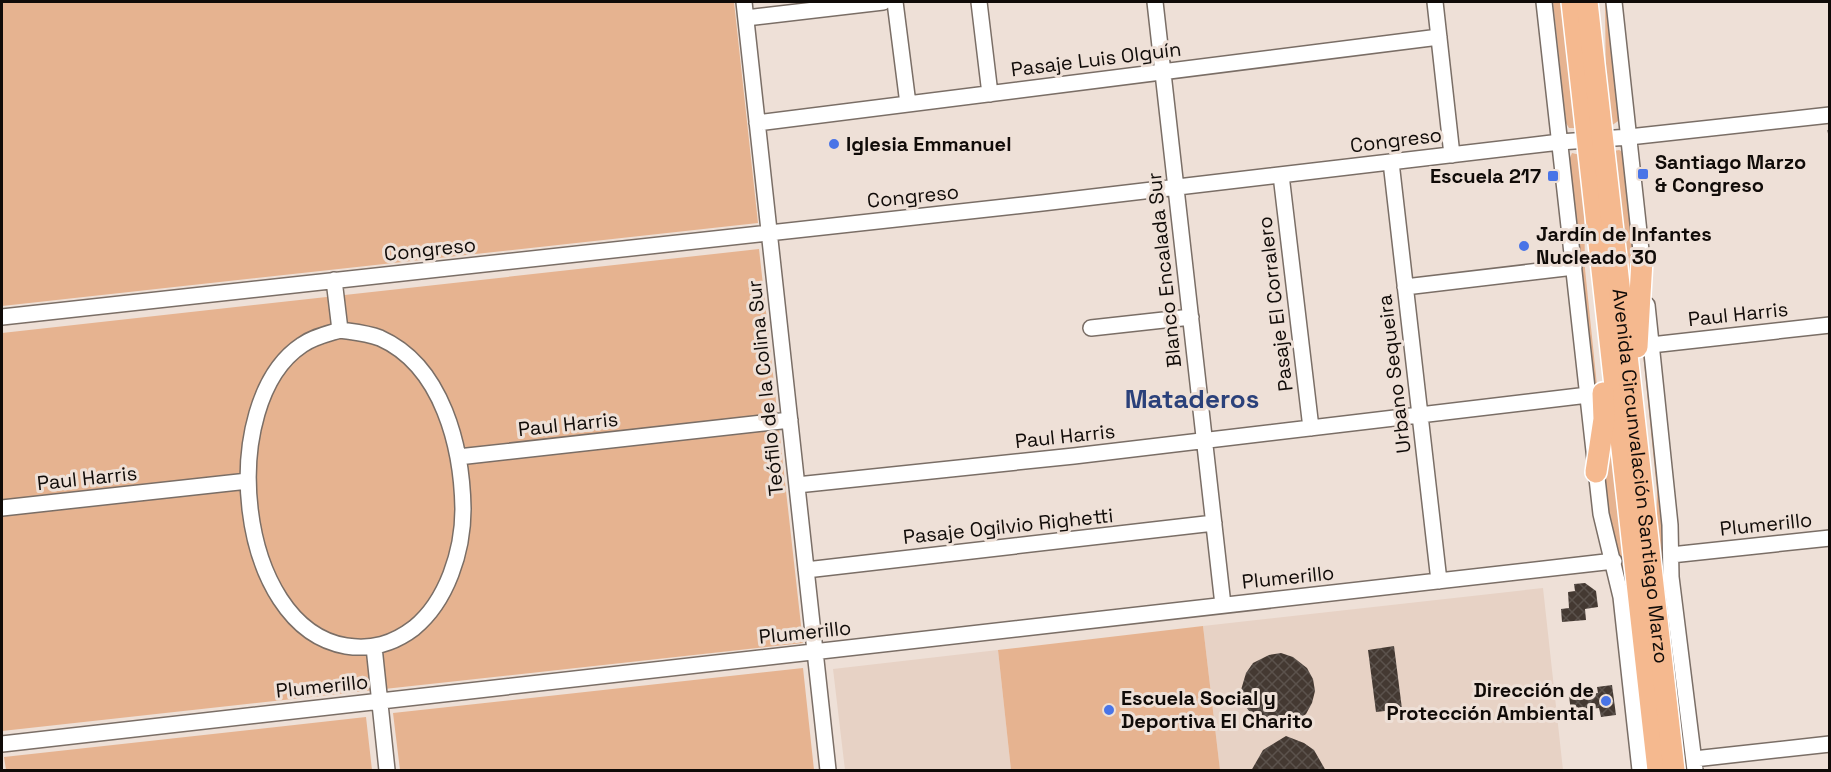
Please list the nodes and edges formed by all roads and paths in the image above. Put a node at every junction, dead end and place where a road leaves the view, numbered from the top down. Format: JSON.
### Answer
{"nodes":[{"id":1,"x":744,"y":2,"type":"edge"},
{"id":2,"x":883,"y":2,"type":"edge"},
{"id":3,"x":896,"y":2,"type":"edge"},
{"id":4,"x":979,"y":2,"type":"edge"},
{"id":5,"x":1155,"y":2,"type":"edge"},
{"id":6,"x":1435,"y":2,"type":"edge"},
{"id":7,"x":1544,"y":2,"type":"edge"},
{"id":8,"x":1600,"y":2,"type":"edge"},
{"id":9,"x":1614,"y":2,"type":"edge"},
{"id":10,"x":1575,"y":3,"type":"edge"},
{"id":11,"x":746,"y":18,"type":"junction"},
{"id":12,"x":1439,"y":36,"type":"junction"},
{"id":13,"x":1163,"y":72,"type":"junction"},
{"id":14,"x":1597,"y":87,"type":"junction"},
{"id":15,"x":990,"y":94,"type":"junction"},
{"id":16,"x":908,"y":104,"type":"junction"},
{"id":17,"x":1830,"y":115,"type":"edge"},
{"id":18,"x":757,"y":123,"type":"junction"},
{"id":19,"x":1629,"y":137,"type":"junction"},
{"id":20,"x":1595,"y":139,"type":"junction"},
{"id":21,"x":1560,"y":142,"type":"junction"},
{"id":22,"x":1452,"y":155,"type":"junction"},
{"id":23,"x":1390,"y":162,"type":"junction"},
{"id":24,"x":1281,"y":175,"type":"junction"},
{"id":25,"x":1176,"y":187,"type":"junction"},
{"id":26,"x":1594,"y":204,"type":"junction"},
{"id":27,"x":769,"y":233,"type":"junction"},
{"id":28,"x":1642,"y":260,"type":"junction"},
{"id":29,"x":1574,"y":267,"type":"junction"},
{"id":30,"x":334,"y":280,"type":"junction"},
{"id":31,"x":1405,"y":287,"type":"junction"},
{"id":32,"x":2,"y":317,"type":"edge"},
{"id":33,"x":1191,"y":317,"type":"junction"},
{"id":34,"x":1830,"y":325,"type":"edge"},
{"id":35,"x":1091,"y":328,"type":"dead end"},
{"id":36,"x":340,"y":330,"type":"junction"},
{"id":37,"x":1651,"y":345,"type":"junction"},
{"id":38,"x":1588,"y":395,"type":"junction"},
{"id":39,"x":1420,"y":415,"type":"junction"},
{"id":40,"x":790,"y":420,"type":"junction"},
{"id":41,"x":1311,"y":428,"type":"junction"},
{"id":42,"x":1205,"y":441,"type":"junction"},
{"id":43,"x":458,"y":457,"type":"junction"},
{"id":44,"x":1596,"y":472,"type":"junction"},
{"id":45,"x":248,"y":481,"type":"junction"},
{"id":46,"x":796,"y":484,"type":"junction"},
{"id":47,"x":2,"y":508,"type":"edge"},
{"id":48,"x":1214,"y":523,"type":"junction"},
{"id":49,"x":1830,"y":538,"type":"edge"},
{"id":50,"x":1660,"y":556,"type":"junction"},
{"id":51,"x":1614,"y":561,"type":"junction"},
{"id":52,"x":806,"y":570,"type":"junction"},
{"id":53,"x":1439,"y":581,"type":"junction"},
{"id":54,"x":1223,"y":605,"type":"junction"},
{"id":55,"x":374,"y":647,"type":"junction"},
{"id":56,"x":815,"y":652,"type":"junction"},
{"id":57,"x":379,"y":701,"type":"junction"},
{"id":58,"x":2,"y":744,"type":"edge"},
{"id":59,"x":1830,"y":744,"type":"edge"},
{"id":60,"x":1694,"y":765,"type":"edge"},
{"id":61,"x":387,"y":771,"type":"edge"},
{"id":62,"x":828,"y":771,"type":"edge"},
{"id":63,"x":1640,"y":771,"type":"edge"},
{"id":64,"x":1658,"y":771,"type":"edge"},
{"id":65,"x":1674,"y":771,"type":"edge"}],
"edges":[{"from":1,"to":11,"type":"street","name":"Teófilo de la Colina Sur"},
{"from":2,"to":11,"type":"street"},
{"from":3,"to":16,"type":"street"},
{"from":4,"to":15,"type":"street"},
{"from":5,"to":13,"type":"street","name":"Blanco Encalada Sur"},
{"from":6,"to":12,"type":"street"},
{"from":7,"to":21,"type":"street"},
{"from":8,"to":14,"type":"highway"},
{"from":9,"to":19,"type":"street"},
{"from":10,"to":14,"type":"highway","name":"Avenida Circunvalación Santiago Marzo"},
{"from":10,"to":20,"type":"highway","name":"Avenida Circunvalación Santiago Marzo"},
{"from":11,"to":18,"type":"street","name":"Teófilo de la Colina Sur"},
{"from":12,"to":13,"type":"street","name":"Pasaje Luis Olguín"},
{"from":12,"to":22,"type":"street"},
{"from":13,"to":15,"type":"street","name":"Pasaje Luis Olguín"},
{"from":13,"to":25,"type":"street","name":"Blanco Encalada Sur"},
{"from":14,"to":20,"type":"highway","name":"Avenida Circunvalación Santiago Marzo"},
{"from":15,"to":16,"type":"street","name":"Pasaje Luis Olguín"},
{"from":16,"to":18,"type":"street","name":"Pasaje Luis Olguín"},
{"from":17,"to":19,"type":"street","name":"Congreso"},
{"from":18,"to":27,"type":"street","name":"Teófilo de la Colina Sur"},
{"from":19,"to":20,"type":"street","name":"Congreso"},
{"from":19,"to":28,"type":"street"},
{"from":20,"to":21,"type":"street","name":"Congreso"},
{"from":20,"to":26,"type":"highway","name":"Avenida Circunvalación Santiago Marzo"},
{"from":20,"to":50,"type":"highway","name":"Avenida Circunvalación Santiago Marzo"},
{"from":21,"to":22,"type":"street","name":"Congreso"},
{"from":21,"to":29,"type":"street"},
{"from":22,"to":23,"type":"street","name":"Congreso"},
{"from":23,"to":24,"type":"street","name":"Congreso"},
{"from":23,"to":31,"type":"street","name":"Urbano Sequeira"},
{"from":24,"to":25,"type":"street","name":"Congreso"},
{"from":24,"to":41,"type":"street","name":"Pasaje El Corralero"},
{"from":25,"to":27,"type":"street","name":"Congreso"},
{"from":25,"to":33,"type":"street","name":"Blanco Encalada Sur"},
{"from":26,"to":44,"type":"highway"},
{"from":26,"to":64,"type":"highway","name":"Avenida Circunvalación Santiago Marzo"},
{"from":27,"to":30,"type":"street","name":"Congreso"},
{"from":27,"to":40,"type":"street","name":"Teófilo de la Colina Sur"},
{"from":28,"to":37,"type":"street"},
{"from":28,"to":50,"type":"highway"},
{"from":29,"to":31,"type":"street"},
{"from":29,"to":38,"type":"street"},
{"from":30,"to":32,"type":"street","name":"Congreso"},
{"from":30,"to":36,"type":"street"},
{"from":31,"to":39,"type":"street","name":"Urbano Sequeira"},
{"from":33,"to":35,"type":"street"},
{"from":33,"to":42,"type":"street","name":"Blanco Encalada Sur"},
{"from":34,"to":37,"type":"street","name":"Paul Harris"},
{"from":36,"to":43,"type":"street"},
{"from":36,"to":45,"type":"street"},
{"from":37,"to":50,"type":"street"},
{"from":38,"to":39,"type":"street","name":"Paul Harris"},
{"from":38,"to":44,"type":"street"},
{"from":39,"to":41,"type":"street","name":"Paul Harris"},
{"from":39,"to":53,"type":"street","name":"Urbano Sequeira"},
{"from":40,"to":43,"type":"street","name":"Paul Harris"},
{"from":40,"to":46,"type":"street","name":"Teófilo de la Colina Sur"},
{"from":41,"to":42,"type":"street","name":"Paul Harris"},
{"from":42,"to":46,"type":"street","name":"Paul Harris"},
{"from":42,"to":48,"type":"street","name":"Blanco Encalada Sur"},
{"from":43,"to":55,"type":"street"},
{"from":44,"to":51,"type":"street"},
{"from":45,"to":47,"type":"street","name":"Paul Harris"},
{"from":45,"to":55,"type":"street"},
{"from":46,"to":52,"type":"street","name":"Teófilo de la Colina Sur"},
{"from":48,"to":52,"type":"street","name":"Pasaje Ogilvio Righetti"},
{"from":48,"to":54,"type":"street","name":"Blanco Encalada Sur"},
{"from":49,"to":50,"type":"street","name":"Plumerillo"},
{"from":50,"to":60,"type":"street"},
{"from":50,"to":65,"type":"highway","name":"Avenida Circunvalación Santiago Marzo"},
{"from":51,"to":53,"type":"street","name":"Plumerillo"},
{"from":51,"to":63,"type":"street"},
{"from":52,"to":56,"type":"street","name":"Teófilo de la Colina Sur"},
{"from":53,"to":54,"type":"street","name":"Plumerillo"},
{"from":54,"to":56,"type":"street","name":"Plumerillo"},
{"from":55,"to":57,"type":"street"},
{"from":56,"to":57,"type":"street","name":"Plumerillo"},
{"from":56,"to":62,"type":"street","name":"Teófilo de la Colina Sur"},
{"from":57,"to":58,"type":"street","name":"Plumerillo"},
{"from":57,"to":61,"type":"street"},
{"from":59,"to":60,"type":"street"}]}
